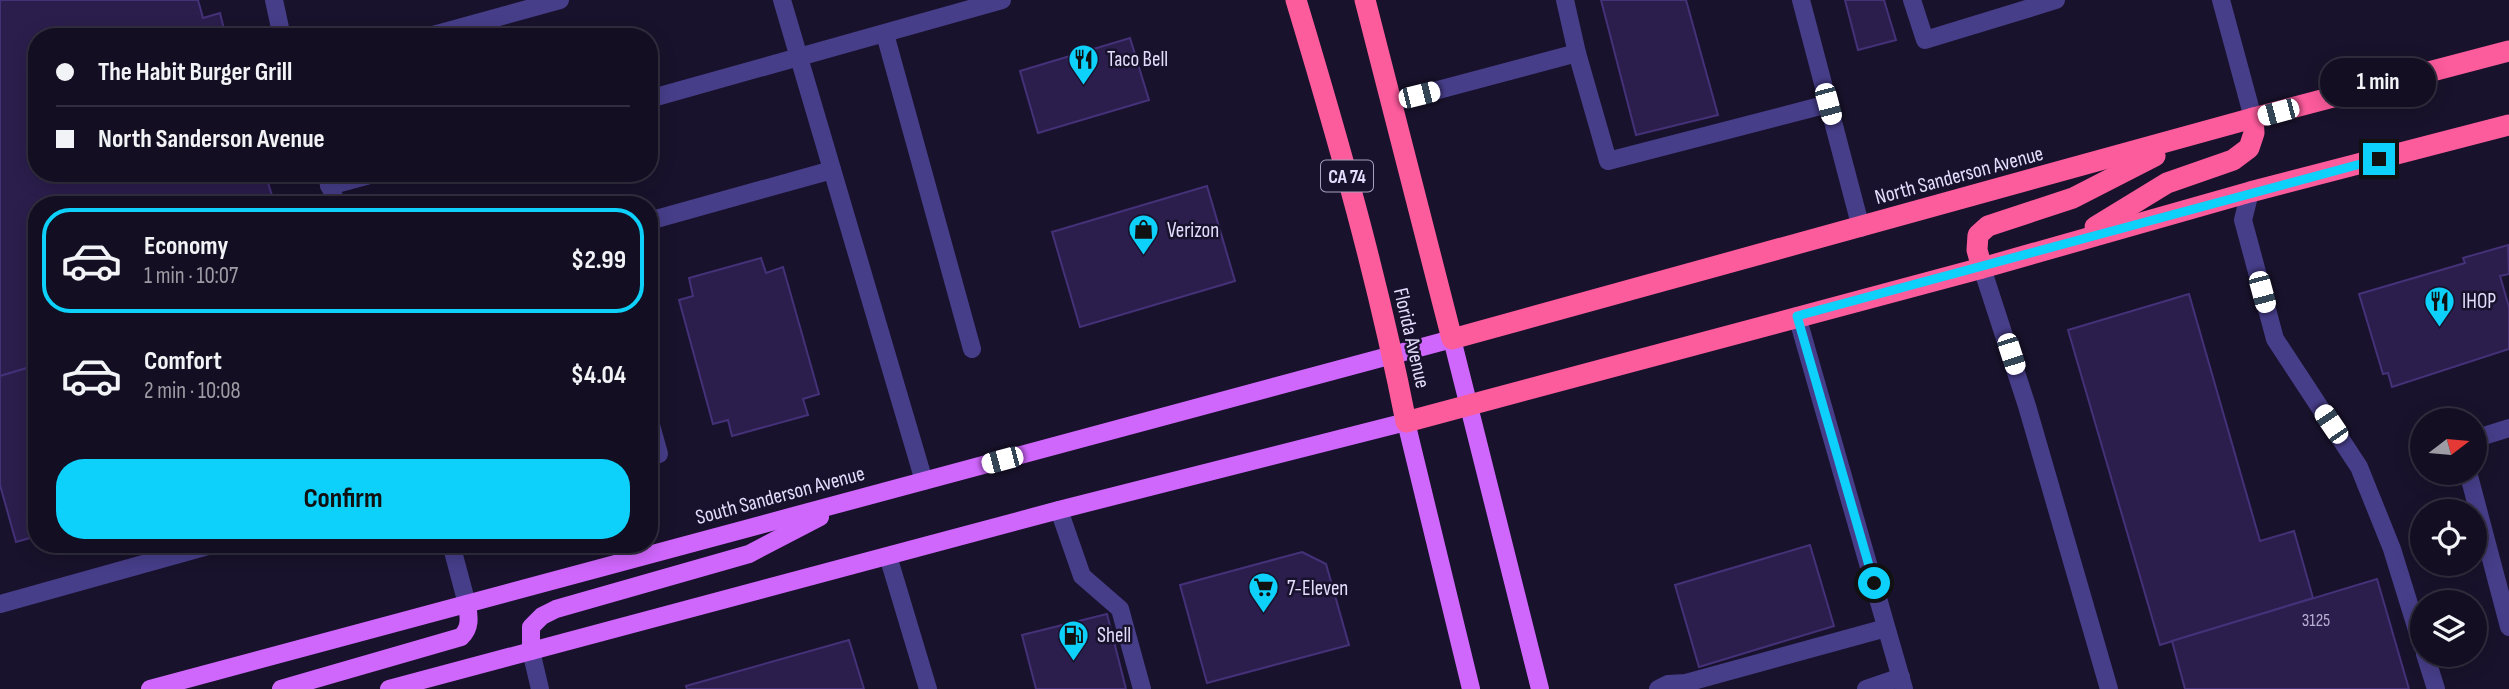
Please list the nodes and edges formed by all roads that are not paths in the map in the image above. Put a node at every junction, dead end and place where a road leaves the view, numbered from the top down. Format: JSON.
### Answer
{"nodes":[{"id":1,"x":274,"y":0,"type":"edge"},
{"id":2,"x":560,"y":0,"type":"edge"},
{"id":3,"x":782,"y":0,"type":"edge"},
{"id":4,"x":1002,"y":0,"type":"edge"},
{"id":5,"x":1296,"y":0,"type":"edge"},
{"id":6,"x":1365,"y":0,"type":"edge"},
{"id":7,"x":1565,"y":0,"type":"edge"},
{"id":8,"x":1801,"y":0,"type":"edge"},
{"id":9,"x":1912,"y":0,"type":"edge"},
{"id":10,"x":2056,"y":0,"type":"edge"},
{"id":11,"x":2224,"y":1,"type":"edge"},
{"id":12,"x":280,"y":28,"type":"edge"},
{"id":13,"x":459,"y":28,"type":"edge"},
{"id":14,"x":885,"y":34,"type":"junction"},
{"id":15,"x":2509,"y":51,"type":"edge"},
{"id":16,"x":1577,"y":53,"type":"junction"},
{"id":17,"x":800,"y":58,"type":"junction"},
{"id":18,"x":658,"y":97,"type":"edge"},
{"id":19,"x":1393,"y":102,"type":"junction"},
{"id":20,"x":1828,"y":104,"type":"junction"},
{"id":21,"x":2253,"y":118,"type":"junction"},
{"id":22,"x":2509,"y":125,"type":"edge"},
{"id":23,"x":2192,"y":136,"type":"junction"},
{"id":24,"x":832,"y":170,"type":"junction"},
{"id":25,"x":2250,"y":192,"type":"junction"},
{"id":26,"x":658,"y":218,"type":"edge"},
{"id":27,"x":1861,"y":228,"type":"junction"},
{"id":28,"x":2072,"y":241,"type":"junction"},
{"id":29,"x":1982,"y":268,"type":"junction"},
{"id":30,"x":1797,"y":316,"type":"junction"},
{"id":31,"x":1452,"y":339,"type":"junction"},
{"id":32,"x":1423,"y":346,"type":"joint"},
{"id":33,"x":972,"y":349,"type":"dead end"},
{"id":34,"x":1393,"y":354,"type":"junction"},
{"id":35,"x":1469,"y":405,"type":"junction"},
{"id":36,"x":1406,"y":422,"type":"junction"},
{"id":37,"x":2509,"y":428,"type":"edge"},
{"id":38,"x":2487,"y":435,"type":"edge"},
{"id":39,"x":658,"y":450,"type":"edge"},
{"id":40,"x":659,"y":454,"type":"dead end"},
{"id":41,"x":924,"y":481,"type":"junction"},
{"id":42,"x":2471,"y":485,"type":"edge"},
{"id":43,"x":848,"y":502,"type":"junction"},
{"id":44,"x":1059,"y":510,"type":"junction"},
{"id":45,"x":183,"y":553,"type":"edge"},
{"id":46,"x":453,"y":553,"type":"edge"},
{"id":47,"x":658,"y":553,"type":"edge"},
{"id":48,"x":658,"y":553,"type":"edge"},
{"id":49,"x":888,"y":555,"type":"junction"},
{"id":50,"x":0,"y":604,"type":"edge"},
{"id":51,"x":467,"y":604,"type":"junction"},
{"id":52,"x":2410,"y":607,"type":"edge"},
{"id":53,"x":2509,"y":627,"type":"edge"},
{"id":54,"x":1886,"y":628,"type":"junction"},
{"id":55,"x":531,"y":651,"type":"junction"},
{"id":56,"x":2429,"y":667,"type":"edge"},
{"id":57,"x":1902,"y":683,"type":"edge"},
{"id":58,"x":150,"y":689,"type":"edge"},
{"id":59,"x":281,"y":689,"type":"edge"},
{"id":60,"x":389,"y":689,"type":"edge"},
{"id":61,"x":540,"y":689,"type":"edge"},
{"id":62,"x":928,"y":689,"type":"edge"},
{"id":63,"x":1142,"y":689,"type":"edge"},
{"id":64,"x":1471,"y":689,"type":"edge"},
{"id":65,"x":1540,"y":689,"type":"edge"},
{"id":66,"x":1658,"y":689,"type":"edge"},
{"id":67,"x":1866,"y":689,"type":"edge"},
{"id":68,"x":2109,"y":689,"type":"edge"},
{"id":69,"x":2436,"y":689,"type":"edge"}],
"edges":[{"from":1,"to":12,"type":"lane"},
{"from":2,"to":13,"type":"lane"},
{"from":3,"to":17,"type":"lane"},
{"from":4,"to":14,"type":"lane"},
{"from":5,"to":34,"type":"highway","name":"Florida Avenue","number":"CA 74"},
{"from":6,"to":19,"type":"highway","name":"Florida Avenue"},
{"from":7,"to":16,"type":"lane"},
{"from":8,"to":20,"type":"lane"},
{"from":9,"to":10,"type":"lane"},
{"from":11,"to":21,"type":"lane"},
{"from":14,"to":17,"type":"lane"},
{"from":14,"to":33,"type":"lane"},
{"from":15,"to":21,"type":"highway","name":"North Sanderson Avenue"},
{"from":16,"to":19,"type":"lane"},
{"from":16,"to":20,"type":"lane"},
{"from":17,"to":18,"type":"lane"},
{"from":17,"to":24,"type":"lane"},
{"from":19,"to":31,"type":"highway","name":"Florida Avenue"},
{"from":20,"to":27,"type":"lane"},
{"from":21,"to":23,"type":"highway","name":"North Sanderson Avenue"},
{"from":21,"to":28,"type":"highway"},
{"from":22,"to":25,"type":"highway"},
{"from":23,"to":27,"type":"highway","name":"North Sanderson Avenue"},
{"from":23,"to":29,"type":"highway"},
{"from":24,"to":26,"type":"lane"},
{"from":24,"to":41,"type":"lane"},
{"from":25,"to":28,"type":"highway"},
{"from":25,"to":52,"type":"lane"},
{"from":27,"to":31,"type":"highway","name":"North Sanderson Avenue"},
{"from":28,"to":29,"type":"highway"},
{"from":29,"to":30,"type":"highway"},
{"from":29,"to":68,"type":"lane"},
{"from":30,"to":35,"type":"highway"},
{"from":30,"to":54,"type":"lane"},
{"from":31,"to":32,"type":"main road","name":"North Sanderson Avenue"},
{"from":31,"to":35,"type":"main road","name":"Florida Avenue"},
{"from":32,"to":34,"type":"main road","name":"South Sanderson Avenue"},
{"from":34,"to":36,"type":"highway","name":"Florida Avenue","number":"CA 74"},
{"from":34,"to":41,"type":"main road","name":"South Sanderson Avenue"},
{"from":35,"to":36,"type":"highway"},
{"from":35,"to":65,"type":"main road","name":"Florida Avenue"},
{"from":36,"to":44,"type":"main road"},
{"from":36,"to":64,"type":"main road","name":"Florida Avenue","number":"CA 74"},
{"from":37,"to":38,"type":"lane"},
{"from":39,"to":40,"type":"lane"},
{"from":41,"to":43,"type":"main road","name":"South Sanderson Avenue"},
{"from":42,"to":53,"type":"lane"},
{"from":43,"to":47,"type":"main road","name":"South Sanderson Avenue"},
{"from":43,"to":55,"type":"main road"},
{"from":44,"to":49,"type":"main road"},
{"from":44,"to":63,"type":"lane"},
{"from":45,"to":50,"type":"lane"},
{"from":46,"to":51,"type":"lane"},
{"from":48,"to":51,"type":"main road","name":"South Sanderson Avenue"},
{"from":49,"to":55,"type":"main road"},
{"from":49,"to":62,"type":"lane"},
{"from":51,"to":58,"type":"main road","name":"South Sanderson Avenue"},
{"from":51,"to":59,"type":"main road"},
{"from":54,"to":57,"type":"lane"},
{"from":54,"to":66,"type":"lane"},
{"from":55,"to":60,"type":"main road"},
{"from":55,"to":61,"type":"lane"},
{"from":56,"to":69,"type":"lane"},
{"from":57,"to":67,"type":"lane"}]}
